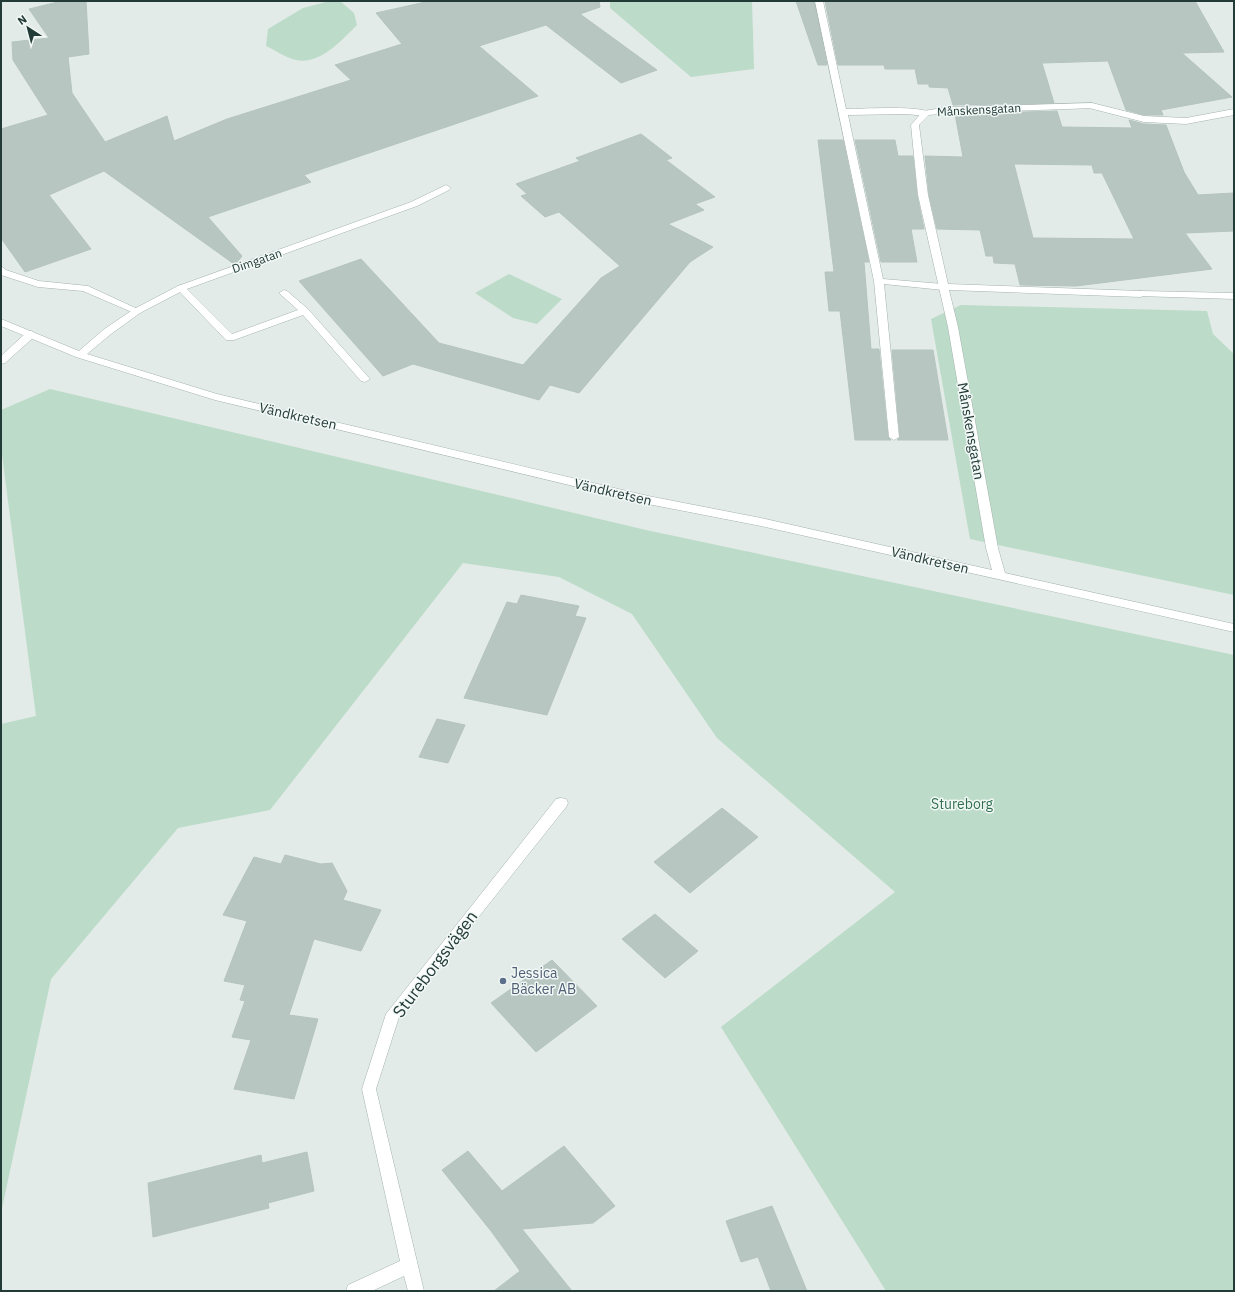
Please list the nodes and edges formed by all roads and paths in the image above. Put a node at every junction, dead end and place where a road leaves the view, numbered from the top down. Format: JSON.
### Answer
{"nodes":[{"id":1,"x":819,"y":1,"type":"edge"},
{"id":2,"x":844,"y":112,"type":"junction"},
{"id":3,"x":1234,"y":112,"type":"edge"},
{"id":4,"x":926,"y":113,"type":"junction"},
{"id":5,"x":446,"y":188,"type":"dead end"},
{"id":6,"x":1,"y":269,"type":"edge"},
{"id":7,"x":879,"y":281,"type":"junction"},
{"id":8,"x":943,"y":286,"type":"junction"},
{"id":9,"x":180,"y":288,"type":"junction"},
{"id":10,"x":284,"y":293,"type":"dead end"},
{"id":11,"x":1234,"y":296,"type":"edge"},
{"id":12,"x":137,"y":311,"type":"junction"},
{"id":13,"x":305,"y":311,"type":"junction"},
{"id":14,"x":1,"y":322,"type":"edge"},
{"id":15,"x":31,"y":334,"type":"junction"},
{"id":16,"x":80,"y":355,"type":"junction"},
{"id":17,"x":1,"y":361,"type":"edge"},
{"id":18,"x":365,"y":379,"type":"dead end"},
{"id":19,"x":894,"y":437,"type":"dead end"},
{"id":20,"x":1000,"y":576,"type":"junction"},
{"id":21,"x":1234,"y":628,"type":"edge"},
{"id":22,"x":561,"y":803,"type":"dead end"},
{"id":23,"x":409,"y":1265,"type":"junction"},
{"id":24,"x":354,"y":1291,"type":"edge"},
{"id":25,"x":416,"y":1291,"type":"edge"}],
"edges":[{"from":1,"to":2,"type":"street"},
{"from":2,"to":4,"type":"street"},
{"from":2,"to":7,"type":"street"},
{"from":3,"to":4,"type":"street","name":"Månskensgatan"},
{"from":4,"to":8,"type":"street","name":"Månskensgatan"},
{"from":5,"to":9,"type":"street","name":"Dimgatan"},
{"from":6,"to":12,"type":"street"},
{"from":7,"to":8,"type":"street"},
{"from":7,"to":19,"type":"street"},
{"from":8,"to":11,"type":"street"},
{"from":8,"to":20,"type":"street","name":"Månskensgatan"},
{"from":9,"to":12,"type":"street","name":"Dimgatan"},
{"from":9,"to":13,"type":"street"},
{"from":10,"to":13,"type":"street"},
{"from":12,"to":16,"type":"street","name":"Dimgatan"},
{"from":13,"to":18,"type":"street"},
{"from":14,"to":15,"type":"street","name":"Vändkretsen"},
{"from":15,"to":16,"type":"street","name":"Vändkretsen"},
{"from":15,"to":17,"type":"street"},
{"from":16,"to":20,"type":"street","name":"Vändkretsen"},
{"from":20,"to":21,"type":"street","name":"Vändkretsen"},
{"from":22,"to":23,"type":"street","name":"Stureborgsvägen"},
{"from":23,"to":24,"type":"street"},
{"from":23,"to":25,"type":"street","name":"Stureborgsvägen"}]}
